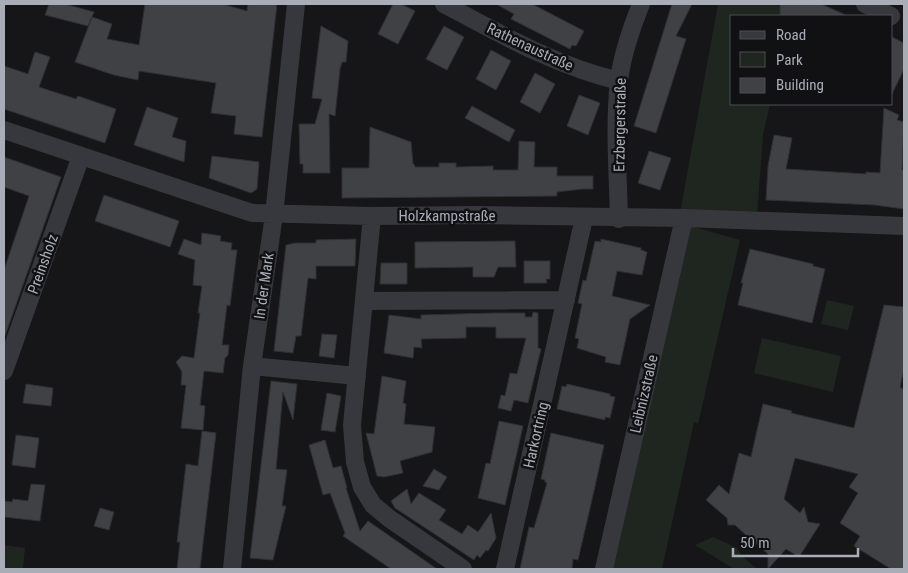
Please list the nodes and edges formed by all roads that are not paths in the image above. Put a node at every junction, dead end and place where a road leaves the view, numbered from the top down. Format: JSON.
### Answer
{"nodes":[{"id":1,"x":296,"y":4,"type":"edge"},
{"id":2,"x":444,"y":4,"type":"edge"},
{"id":3,"x":640,"y":4,"type":"edge"},
{"id":4,"x":865,"y":4,"type":"edge"},
{"id":5,"x":889,"y":15,"type":"edge"},
{"id":6,"x":619,"y":81,"type":"junction"},
{"id":7,"x":4,"y":130,"type":"edge"},
{"id":8,"x":81,"y":156,"type":"junction"},
{"id":9,"x":274,"y":215,"type":"junction"},
{"id":10,"x":372,"y":216,"type":"junction"},
{"id":11,"x":584,"y":218,"type":"junction"},
{"id":12,"x":684,"y":218,"type":"junction"},
{"id":13,"x":619,"y":219,"type":"junction"},
{"id":14,"x":904,"y":226,"type":"edge"},
{"id":15,"x":566,"y":300,"type":"junction"},
{"id":16,"x":364,"y":301,"type":"junction"},
{"id":17,"x":252,"y":366,"type":"junction"},
{"id":18,"x":4,"y":370,"type":"edge"},
{"id":19,"x":357,"y":376,"type":"junction"},
{"id":20,"x":232,"y":569,"type":"edge"},
{"id":21,"x":463,"y":569,"type":"edge"},
{"id":22,"x":505,"y":569,"type":"edge"},
{"id":23,"x":604,"y":569,"type":"edge"}],
"edges":[{"from":1,"to":9,"type":"street","name":"In der Mark"},
{"from":2,"to":6,"type":"street","name":"Rathenaustraße"},
{"from":3,"to":6,"type":"street","name":"Erzbergerstraße"},
{"from":4,"to":5,"type":"street"},
{"from":6,"to":13,"type":"street","name":"Erzbergerstraße"},
{"from":7,"to":8,"type":"street","name":"Holzkampstraße"},
{"from":8,"to":9,"type":"street","name":"Holzkampstraße"},
{"from":8,"to":18,"type":"street","name":"Preinsholz"},
{"from":9,"to":10,"type":"street","name":"Holzkampstraße"},
{"from":9,"to":17,"type":"street","name":"In der Mark"},
{"from":10,"to":11,"type":"street","name":"Holzkampstraße"},
{"from":10,"to":16,"type":"street"},
{"from":11,"to":13,"type":"street","name":"Holzkampstraße"},
{"from":11,"to":15,"type":"street","name":"Harkortring"},
{"from":12,"to":13,"type":"street","name":"Holzkampstraße"},
{"from":12,"to":14,"type":"street","name":"Holzkampstraße"},
{"from":12,"to":23,"type":"street","name":"Leibnizstraße"},
{"from":15,"to":16,"type":"street"},
{"from":15,"to":22,"type":"street","name":"Harkortring"},
{"from":16,"to":19,"type":"street"},
{"from":17,"to":19,"type":"street"},
{"from":17,"to":20,"type":"street","name":"In der Mark"},
{"from":19,"to":21,"type":"street"}]}
